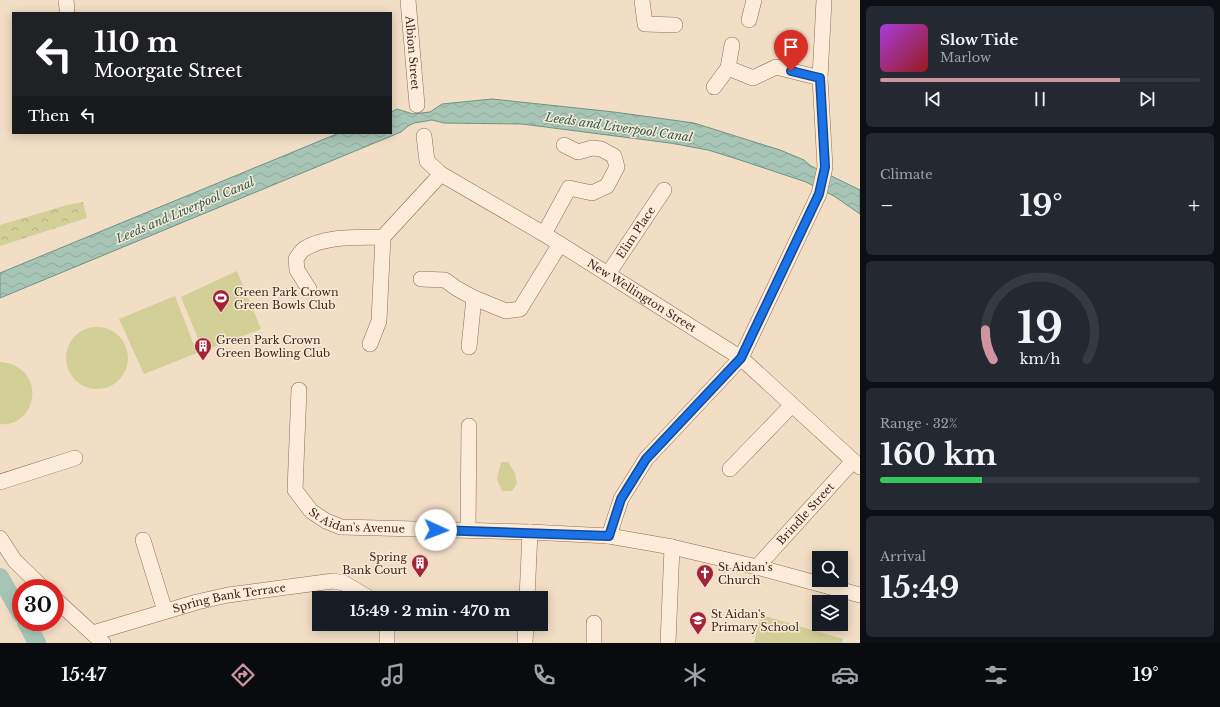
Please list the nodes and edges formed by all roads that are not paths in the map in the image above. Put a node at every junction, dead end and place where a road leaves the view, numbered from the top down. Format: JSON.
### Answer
{"nodes":[{"id":1,"x":408,"y":0,"type":"edge"},
{"id":2,"x":642,"y":0,"type":"edge"},
{"id":3,"x":754,"y":0,"type":"edge"},
{"id":4,"x":824,"y":0,"type":"edge"},
{"id":5,"x":748,"y":20,"type":"dead end"},
{"id":6,"x":675,"y":25,"type":"dead end"},
{"id":7,"x":732,"y":45,"type":"dead end"},
{"id":8,"x":728,"y":68,"type":"junction"},
{"id":9,"x":820,"y":78,"type":"junction"},
{"id":10,"x":714,"y":87,"type":"dead end"},
{"id":11,"x":417,"y":105,"type":"dead end"},
{"id":12,"x":424,"y":136,"type":"dead end"},
{"id":13,"x":564,"y":144,"type":"dead end"},
{"id":14,"x":441,"y":174,"type":"junction"},
{"id":15,"x":664,"y":190,"type":"dead end"},
{"id":16,"x":544,"y":234,"type":"junction"},
{"id":17,"x":383,"y":238,"type":"junction"},
{"id":18,"x":560,"y":244,"type":"junction"},
{"id":19,"x":608,"y":274,"type":"junction"},
{"id":20,"x":421,"y":279,"type":"dead end"},
{"id":21,"x":310,"y":289,"type":"dead end"},
{"id":22,"x":474,"y":298,"type":"junction"},
{"id":23,"x":370,"y":344,"type":"dead end"},
{"id":24,"x":469,"y":347,"type":"dead end"},
{"id":25,"x":741,"y":358,"type":"junction"},
{"id":26,"x":299,"y":390,"type":"dead end"},
{"id":27,"x":792,"y":405,"type":"junction"},
{"id":28,"x":469,"y":426,"type":"dead end"},
{"id":29,"x":75,"y":458,"type":"dead end"},
{"id":30,"x":856,"y":464,"type":"edge"},
{"id":31,"x":730,"y":469,"type":"dead end"},
{"id":32,"x":0,"y":482,"type":"edge"},
{"id":33,"x":468,"y":530,"type":"junction"},
{"id":34,"x":530,"y":532,"type":"junction"},
{"id":35,"x":609,"y":536,"type":"junction"},
{"id":36,"x":0,"y":538,"type":"edge"},
{"id":37,"x":143,"y":540,"type":"dead end"},
{"id":38,"x":672,"y":547,"type":"junction"},
{"id":39,"x":757,"y":567,"type":"junction"},
{"id":40,"x":34,"y":579,"type":"edge"},
{"id":41,"x":356,"y":591,"type":"edge"},
{"id":42,"x":527,"y":591,"type":"edge"},
{"id":43,"x":860,"y":594,"type":"edge"},
{"id":44,"x":64,"y":607,"type":"edge"},
{"id":45,"x":165,"y":611,"type":"junction"},
{"id":46,"x":594,"y":623,"type":"dead end"},
{"id":47,"x":387,"y":631,"type":"edge"},
{"id":48,"x":526,"y":631,"type":"edge"},
{"id":49,"x":98,"y":638,"type":"edge"},
{"id":50,"x":387,"y":643,"type":"edge"},
{"id":51,"x":525,"y":643,"type":"edge"},
{"id":52,"x":594,"y":643,"type":"edge"},
{"id":53,"x":668,"y":643,"type":"edge"}],
"edges":[{"from":1,"to":11,"type":"street","name":"Albion Street"},
{"from":2,"to":6,"type":"street"},
{"from":3,"to":5,"type":"street"},
{"from":4,"to":9,"type":"street"},
{"from":7,"to":8,"type":"street"},
{"from":8,"to":9,"type":"street"},
{"from":8,"to":10,"type":"street"},
{"from":9,"to":25,"type":"street"},
{"from":12,"to":14,"type":"street","name":"New Wellington Street"},
{"from":13,"to":16,"type":"street"},
{"from":14,"to":16,"type":"street","name":"New Wellington Street"},
{"from":14,"to":17,"type":"street"},
{"from":15,"to":19,"type":"street","name":"Elim Place"},
{"from":16,"to":18,"type":"street","name":"New Wellington Street"},
{"from":17,"to":21,"type":"street"},
{"from":17,"to":23,"type":"street"},
{"from":18,"to":19,"type":"street","name":"New Wellington Street"},
{"from":18,"to":22,"type":"street"},
{"from":19,"to":25,"type":"street","name":"New Wellington Street"},
{"from":20,"to":22,"type":"street"},
{"from":22,"to":24,"type":"street"},
{"from":25,"to":27,"type":"street","name":"New Wellington Street"},
{"from":25,"to":35,"type":"street"},
{"from":26,"to":33,"type":"street","name":"St Aidan's Avenue"},
{"from":27,"to":30,"type":"street","name":"New Wellington Street"},
{"from":27,"to":31,"type":"street"},
{"from":28,"to":33,"type":"street"},
{"from":29,"to":32,"type":"street"},
{"from":30,"to":39,"type":"street","name":"Brindle Street"},
{"from":33,"to":34,"type":"street","name":"St Aidan's Avenue"},
{"from":34,"to":35,"type":"street","name":"St Aidan's Avenue"},
{"from":34,"to":42,"type":"street"},
{"from":35,"to":38,"type":"street","name":"St Aidan's Avenue"},
{"from":36,"to":40,"type":"street"},
{"from":37,"to":45,"type":"street","name":"Spring Bank Terrace"},
{"from":38,"to":39,"type":"street","name":"St Aidan's Avenue"},
{"from":38,"to":53,"type":"street"},
{"from":39,"to":43,"type":"street","name":"St Aidan's Avenue"},
{"from":41,"to":45,"type":"street","name":"Spring Bank Terrace"},
{"from":44,"to":49,"type":"street"},
{"from":45,"to":49,"type":"street","name":"Spring Bank Terrace"},
{"from":46,"to":52,"type":"street"},
{"from":47,"to":50,"type":"street"},
{"from":48,"to":51,"type":"street"}]}
